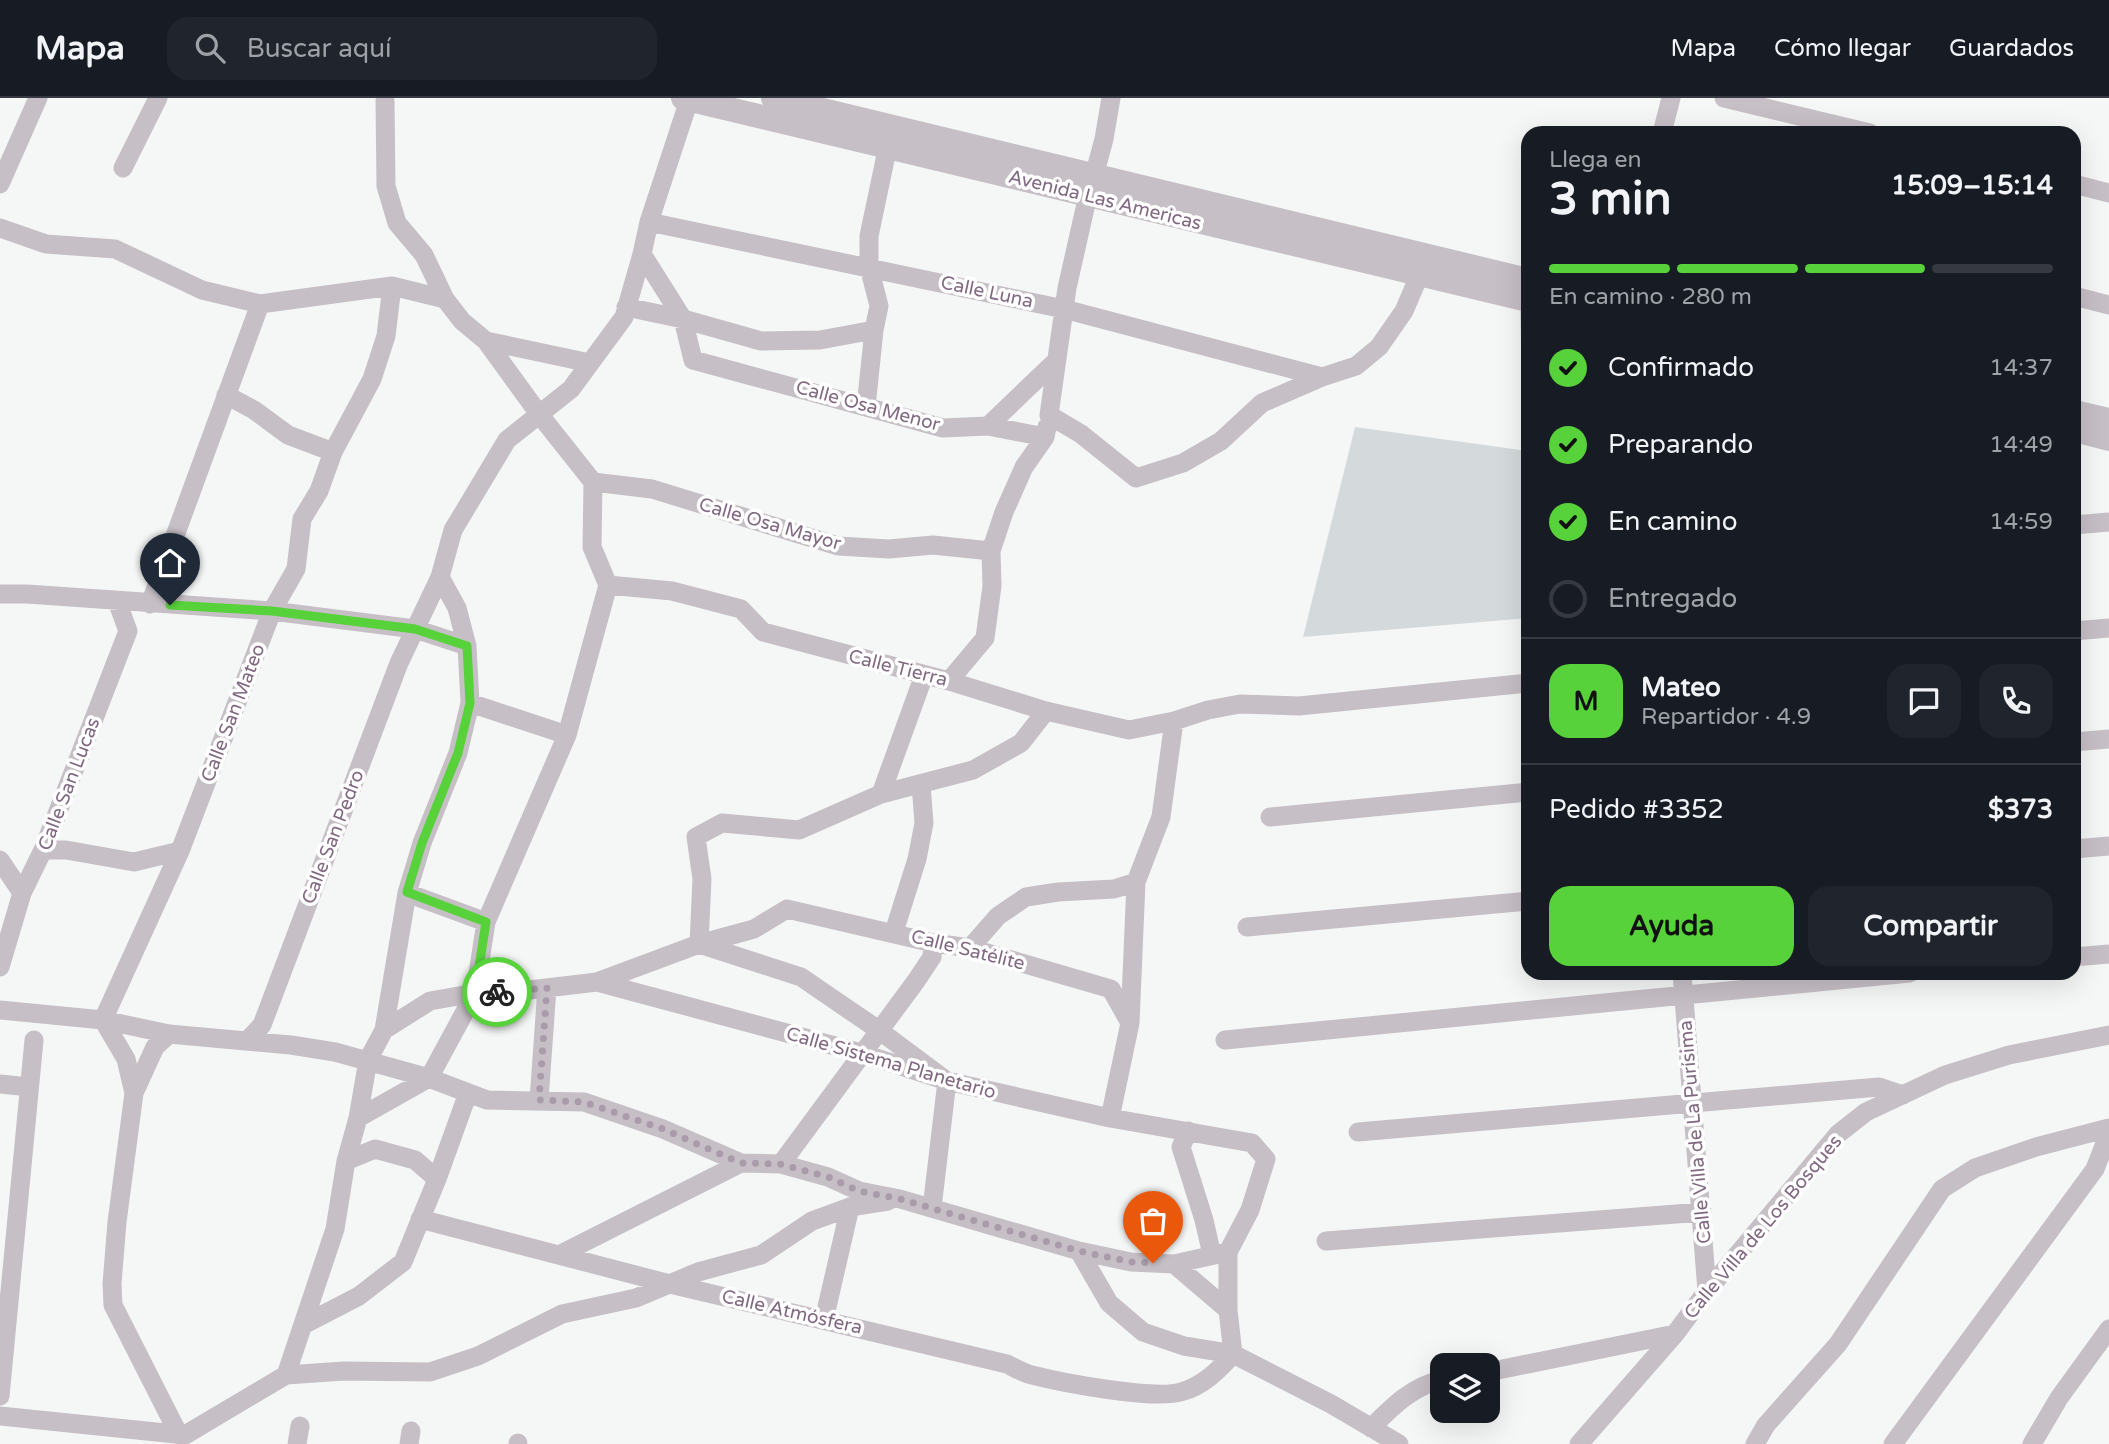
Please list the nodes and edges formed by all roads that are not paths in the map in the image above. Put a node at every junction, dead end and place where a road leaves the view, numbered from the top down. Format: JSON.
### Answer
{"nodes":[{"id":1,"x":38,"y":98,"type":"edge"},
{"id":2,"x":158,"y":98,"type":"edge"},
{"id":3,"x":773,"y":98,"type":"edge"},
{"id":4,"x":1111,"y":98,"type":"edge"},
{"id":5,"x":1671,"y":98,"type":"edge"},
{"id":6,"x":1724,"y":98,"type":"edge"},
{"id":7,"x":686,"y":99,"type":"edge"},
{"id":8,"x":385,"y":101,"type":"dead end"},
{"id":9,"x":748,"y":106,"type":"edge"},
{"id":10,"x":1664,"y":126,"type":"edge"},
{"id":11,"x":1841,"y":126,"type":"edge"},
{"id":12,"x":890,"y":137,"type":"junction"},
{"id":13,"x":123,"y":168,"type":"dead end"},
{"id":14,"x":0,"y":184,"type":"edge"},
{"id":15,"x":1091,"y":186,"type":"junction"},
{"id":16,"x":2081,"y":186,"type":"edge"},
{"id":17,"x":2109,"y":193,"type":"edge"},
{"id":18,"x":649,"y":222,"type":"junction"},
{"id":19,"x":0,"y":228,"type":"edge"},
{"id":20,"x":642,"y":254,"type":"junction"},
{"id":21,"x":869,"y":267,"type":"junction"},
{"id":22,"x":1419,"y":275,"type":"junction"},
{"id":23,"x":1521,"y":278,"type":"edge"},
{"id":24,"x":392,"y":286,"type":"junction"},
{"id":25,"x":1521,"y":298,"type":"edge"},
{"id":26,"x":2081,"y":298,"type":"edge"},
{"id":27,"x":445,"y":299,"type":"junction"},
{"id":28,"x":260,"y":304,"type":"junction"},
{"id":29,"x":2109,"y":305,"type":"edge"},
{"id":30,"x":626,"y":307,"type":"junction"},
{"id":31,"x":1064,"y":309,"type":"junction"},
{"id":32,"x":683,"y":319,"type":"junction"},
{"id":33,"x":874,"y":330,"type":"junction"},
{"id":34,"x":486,"y":341,"type":"junction"},
{"id":35,"x":1056,"y":360,"type":"junction"},
{"id":36,"x":590,"y":363,"type":"junction"},
{"id":37,"x":1322,"y":377,"type":"junction"},
{"id":38,"x":226,"y":395,"type":"junction"},
{"id":39,"x":866,"y":407,"type":"junction"},
{"id":40,"x":539,"y":414,"type":"junction"},
{"id":41,"x":2081,"y":414,"type":"edge"},
{"id":42,"x":1049,"y":415,"type":"junction"},
{"id":43,"x":2109,"y":420,"type":"edge"},
{"id":44,"x":988,"y":426,"type":"junction"},
{"id":45,"x":2081,"y":432,"type":"edge"},
{"id":46,"x":1045,"y":438,"type":"junction"},
{"id":47,"x":2109,"y":439,"type":"edge"},
{"id":48,"x":333,"y":452,"type":"junction"},
{"id":49,"x":593,"y":482,"type":"junction"},
{"id":50,"x":2109,"y":522,"type":"edge"},
{"id":51,"x":2081,"y":524,"type":"edge"},
{"id":52,"x":991,"y":551,"type":"junction"},
{"id":53,"x":440,"y":577,"type":"junction"},
{"id":54,"x":608,"y":585,"type":"junction"},
{"id":55,"x":0,"y":594,"type":"edge"},
{"id":56,"x":117,"y":601,"type":"junction"},
{"id":57,"x":150,"y":604,"type":"junction"},
{"id":58,"x":272,"y":611,"type":"junction"},
{"id":59,"x":2109,"y":628,"type":"edge"},
{"id":60,"x":415,"y":629,"type":"junction"},
{"id":61,"x":2081,"y":630,"type":"edge"},
{"id":62,"x":467,"y":646,"type":"junction"},
{"id":63,"x":924,"y":675,"type":"junction"},
{"id":64,"x":949,"y":681,"type":"junction"},
{"id":65,"x":1521,"y":684,"type":"edge"},
{"id":66,"x":470,"y":703,"type":"junction"},
{"id":67,"x":1046,"y":711,"type":"junction"},
{"id":68,"x":1174,"y":721,"type":"junction"},
{"id":69,"x":567,"y":735,"type":"junction"},
{"id":70,"x":2109,"y":739,"type":"edge"},
{"id":71,"x":2081,"y":741,"type":"edge"},
{"id":72,"x":921,"y":785,"type":"junction"},
{"id":73,"x":1521,"y":793,"type":"edge"},
{"id":74,"x":881,"y":794,"type":"junction"},
{"id":75,"x":1270,"y":817,"type":"dead end"},
{"id":76,"x":2109,"y":846,"type":"edge"},
{"id":77,"x":2081,"y":848,"type":"edge"},
{"id":78,"x":43,"y":850,"type":"junction"},
{"id":79,"x":180,"y":851,"type":"junction"},
{"id":80,"x":0,"y":860,"type":"edge"},
{"id":81,"x":1136,"y":882,"type":"junction"},
{"id":82,"x":407,"y":892,"type":"junction"},
{"id":83,"x":22,"y":893,"type":"junction"},
{"id":84,"x":1521,"y":902,"type":"edge"},
{"id":85,"x":486,"y":922,"type":"junction"},
{"id":86,"x":1247,"y":927,"type":"dead end"},
{"id":87,"x":894,"y":932,"type":"junction"},
{"id":88,"x":933,"y":943,"type":"junction"},
{"id":89,"x":699,"y":944,"type":"junction"},
{"id":90,"x":970,"y":948,"type":"junction"},
{"id":91,"x":2109,"y":954,"type":"edge"},
{"id":92,"x":2081,"y":956,"type":"edge"},
{"id":93,"x":0,"y":967,"type":"edge"},
{"id":94,"x":1683,"y":980,"type":"edge"},
{"id":95,"x":1841,"y":980,"type":"edge"},
{"id":96,"x":597,"y":982,"type":"junction"},
{"id":97,"x":547,"y":988,"type":"junction"},
{"id":98,"x":475,"y":993,"type":"junction"},
{"id":99,"x":1684,"y":996,"type":"junction"},
{"id":100,"x":0,"y":1010,"type":"edge"},
{"id":101,"x":103,"y":1020,"type":"junction"},
{"id":102,"x":1130,"y":1023,"type":"junction"},
{"id":103,"x":384,"y":1030,"type":"junction"},
{"id":104,"x":880,"y":1031,"type":"junction"},
{"id":105,"x":169,"y":1034,"type":"junction"},
{"id":106,"x":2109,"y":1035,"type":"edge"},
{"id":107,"x":34,"y":1040,"type":"dead end"},
{"id":108,"x":1225,"y":1040,"type":"dead end"},
{"id":109,"x":247,"y":1041,"type":"junction"},
{"id":110,"x":861,"y":1053,"type":"junction"},
{"id":111,"x":368,"y":1060,"type":"junction"},
{"id":112,"x":429,"y":1078,"type":"junction"},
{"id":113,"x":947,"y":1082,"type":"junction"},
{"id":114,"x":0,"y":1084,"type":"edge"},
{"id":115,"x":29,"y":1087,"type":"junction"},
{"id":116,"x":134,"y":1093,"type":"junction"},
{"id":117,"x":468,"y":1093,"type":"junction"},
{"id":118,"x":1903,"y":1095,"type":"junction"},
{"id":119,"x":539,"y":1100,"type":"junction"},
{"id":120,"x":1693,"y":1103,"type":"junction"},
{"id":121,"x":358,"y":1118,"type":"junction"},
{"id":122,"x":1110,"y":1118,"type":"junction"},
{"id":123,"x":2109,"y":1130,"type":"edge"},
{"id":124,"x":1188,"y":1131,"type":"junction"},
{"id":125,"x":1358,"y":1132,"type":"dead end"},
{"id":126,"x":346,"y":1161,"type":"junction"},
{"id":127,"x":741,"y":1163,"type":"junction"},
{"id":128,"x":780,"y":1164,"type":"junction"},
{"id":129,"x":437,"y":1179,"type":"junction"},
{"id":130,"x":900,"y":1199,"type":"junction"},
{"id":131,"x":932,"y":1202,"type":"junction"},
{"id":132,"x":850,"y":1207,"type":"junction"},
{"id":133,"x":1702,"y":1212,"type":"junction"},
{"id":134,"x":421,"y":1219,"type":"junction"},
{"id":135,"x":1326,"y":1241,"type":"dead end"},
{"id":136,"x":1079,"y":1251,"type":"junction"},
{"id":137,"x":1220,"y":1254,"type":"junction"},
{"id":138,"x":559,"y":1255,"type":"junction"},
{"id":139,"x":1174,"y":1264,"type":"junction"},
{"id":140,"x":670,"y":1284,"type":"junction"},
{"id":141,"x":1707,"y":1291,"type":"junction"},
{"id":142,"x":1228,"y":1310,"type":"junction"},
{"id":143,"x":824,"y":1320,"type":"junction"},
{"id":144,"x":303,"y":1325,"type":"junction"},
{"id":145,"x":2109,"y":1329,"type":"edge"},
{"id":146,"x":1675,"y":1334,"type":"junction"},
{"id":147,"x":1233,"y":1354,"type":"junction"},
{"id":148,"x":1500,"y":1370,"type":"edge"},
{"id":149,"x":286,"y":1376,"type":"junction"},
{"id":150,"x":1430,"y":1382,"type":"edge"},
{"id":151,"x":0,"y":1396,"type":"edge"},
{"id":152,"x":0,"y":1416,"type":"edge"},
{"id":153,"x":1371,"y":1428,"type":"junction"},
{"id":154,"x":183,"y":1438,"type":"edge"},
{"id":155,"x":1399,"y":1444,"type":"edge"},
{"id":156,"x":1579,"y":1444,"type":"edge"},
{"id":157,"x":1755,"y":1444,"type":"edge"},
{"id":158,"x":1893,"y":1444,"type":"edge"},
{"id":159,"x":2032,"y":1444,"type":"edge"}],
"edges":[{"from":1,"to":14,"type":"street"},
{"from":2,"to":13,"type":"street"},
{"from":3,"to":12,"type":"street","name":"Avenida Las Americas"},
{"from":4,"to":15,"type":"street"},
{"from":5,"to":10,"type":"street"},
{"from":6,"to":11,"type":"street"},
{"from":7,"to":9,"type":"street","name":"Avenida Las Americas"},
{"from":7,"to":18,"type":"street","name":"Calle San Pedro"},
{"from":8,"to":27,"type":"street"},
{"from":9,"to":12,"type":"street","name":"Avenida Las Americas"},
{"from":12,"to":15,"type":"street","name":"Avenida Las Americas"},
{"from":12,"to":21,"type":"street"},
{"from":15,"to":22,"type":"street","name":"Avenida Las Americas"},
{"from":15,"to":23,"type":"street","name":"Avenida Las Americas"},
{"from":15,"to":31,"type":"street"},
{"from":16,"to":17,"type":"street"},
{"from":18,"to":20,"type":"street","name":"Calle San Pedro"},
{"from":18,"to":21,"type":"street","name":"Calle Luna"},
{"from":19,"to":28,"type":"street"},
{"from":20,"to":30,"type":"street","name":"Calle San Pedro"},
{"from":20,"to":32,"type":"street"},
{"from":21,"to":31,"type":"street","name":"Calle Luna"},
{"from":21,"to":33,"type":"street"},
{"from":22,"to":25,"type":"street","name":"Avenida Las Americas"},
{"from":22,"to":37,"type":"street"},
{"from":24,"to":27,"type":"street"},
{"from":24,"to":28,"type":"street"},
{"from":24,"to":48,"type":"street","name":"Calle San Mateo"},
{"from":26,"to":29,"type":"street"},
{"from":27,"to":34,"type":"street"},
{"from":28,"to":38,"type":"street"},
{"from":30,"to":32,"type":"street"},
{"from":30,"to":36,"type":"street","name":"Calle San Pedro"},
{"from":31,"to":35,"type":"street"},
{"from":31,"to":37,"type":"street","name":"Calle Luna"},
{"from":32,"to":33,"type":"street"},
{"from":32,"to":39,"type":"street","name":"Calle Osa Menor"},
{"from":33,"to":39,"type":"street"},
{"from":34,"to":36,"type":"street"},
{"from":34,"to":40,"type":"street"},
{"from":35,"to":42,"type":"street"},
{"from":35,"to":44,"type":"street"},
{"from":36,"to":40,"type":"street","name":"Calle San Pedro"},
{"from":37,"to":42,"type":"street"},
{"from":38,"to":48,"type":"street"},
{"from":38,"to":57,"type":"street"},
{"from":39,"to":44,"type":"street","name":"Calle Osa Menor"},
{"from":40,"to":49,"type":"street"},
{"from":40,"to":53,"type":"street","name":"Calle San Pedro"},
{"from":41,"to":43,"type":"street"},
{"from":42,"to":46,"type":"street"},
{"from":44,"to":46,"type":"street","name":"Calle Osa Menor"},
{"from":45,"to":47,"type":"street"},
{"from":46,"to":52,"type":"street"},
{"from":48,"to":58,"type":"street","name":"Calle San Mateo"},
{"from":49,"to":52,"type":"street","name":"Calle Osa Mayor"},
{"from":49,"to":54,"type":"street"},
{"from":50,"to":51,"type":"street"},
{"from":52,"to":64,"type":"street"},
{"from":53,"to":60,"type":"street","name":"Calle San Pedro"},
{"from":53,"to":62,"type":"street"},
{"from":54,"to":63,"type":"street","name":"Calle Tierra"},
{"from":54,"to":69,"type":"street"},
{"from":55,"to":56,"type":"street"},
{"from":56,"to":57,"type":"street"},
{"from":56,"to":78,"type":"street","name":"Calle San Lucas"},
{"from":57,"to":58,"type":"street"},
{"from":58,"to":60,"type":"street"},
{"from":58,"to":79,"type":"street","name":"Calle San Mateo"},
{"from":59,"to":61,"type":"street"},
{"from":60,"to":62,"type":"street"},
{"from":60,"to":109,"type":"street","name":"Calle San Pedro"},
{"from":62,"to":66,"type":"street"},
{"from":63,"to":64,"type":"street","name":"Calle Tierra"},
{"from":63,"to":74,"type":"street"},
{"from":64,"to":67,"type":"street","name":"Calle Tierra"},
{"from":65,"to":68,"type":"street","name":"Calle Tierra"},
{"from":66,"to":69,"type":"street"},
{"from":66,"to":82,"type":"street"},
{"from":67,"to":68,"type":"street","name":"Calle Tierra"},
{"from":67,"to":72,"type":"street"},
{"from":68,"to":81,"type":"street"},
{"from":69,"to":85,"type":"street"},
{"from":70,"to":71,"type":"street"},
{"from":72,"to":74,"type":"street"},
{"from":72,"to":87,"type":"street"},
{"from":73,"to":75,"type":"street"},
{"from":74,"to":89,"type":"street"},
{"from":76,"to":77,"type":"street"},
{"from":78,"to":79,"type":"street"},
{"from":78,"to":83,"type":"street","name":"Calle San Lucas"},
{"from":79,"to":101,"type":"street","name":"Calle San Mateo"},
{"from":80,"to":83,"type":"street"},
{"from":81,"to":90,"type":"street"},
{"from":81,"to":102,"type":"street"},
{"from":82,"to":85,"type":"street"},
{"from":82,"to":103,"type":"street"},
{"from":83,"to":93,"type":"street","name":"Calle San Lucas"},
{"from":84,"to":86,"type":"street"},
{"from":85,"to":98,"type":"street"},
{"from":87,"to":88,"type":"street","name":"Calle Satélite"},
{"from":87,"to":89,"type":"street","name":"Calle Satélite"},
{"from":88,"to":90,"type":"street","name":"Calle Satélite"},
{"from":88,"to":104,"type":"street"},
{"from":89,"to":96,"type":"street"},
{"from":89,"to":104,"type":"street"},
{"from":90,"to":102,"type":"street","name":"Calle Satélite"},
{"from":91,"to":92,"type":"street"},
{"from":94,"to":99,"type":"street","name":"Calle Villa de La Purísima"},
{"from":95,"to":99,"type":"street"},
{"from":96,"to":97,"type":"street"},
{"from":96,"to":110,"type":"street","name":"Calle Sistema Planetario"},
{"from":97,"to":98,"type":"street"},
{"from":97,"to":119,"type":"street"},
{"from":98,"to":103,"type":"street"},
{"from":98,"to":112,"type":"street"},
{"from":99,"to":108,"type":"street"},
{"from":99,"to":120,"type":"street","name":"Calle Villa de La Purísima"},
{"from":100,"to":101,"type":"street"},
{"from":101,"to":105,"type":"street"},
{"from":101,"to":116,"type":"street"},
{"from":102,"to":122,"type":"street"},
{"from":103,"to":111,"type":"street"},
{"from":104,"to":110,"type":"street"},
{"from":104,"to":113,"type":"street"},
{"from":105,"to":109,"type":"street"},
{"from":105,"to":116,"type":"street"},
{"from":106,"to":118,"type":"street","name":"Calle Villa de Los Bosques"},
{"from":107,"to":115,"type":"street"},
{"from":109,"to":111,"type":"street"},
{"from":110,"to":113,"type":"street","name":"Calle Sistema Planetario"},
{"from":110,"to":128,"type":"street"},
{"from":111,"to":112,"type":"street"},
{"from":111,"to":121,"type":"street"},
{"from":112,"to":117,"type":"street"},
{"from":112,"to":121,"type":"street"},
{"from":113,"to":122,"type":"street","name":"Calle Sistema Planetario"},
{"from":113,"to":131,"type":"street"},
{"from":114,"to":115,"type":"street"},
{"from":115,"to":151,"type":"street"},
{"from":116,"to":154,"type":"street"},
{"from":117,"to":119,"type":"street"},
{"from":117,"to":129,"type":"street"},
{"from":118,"to":120,"type":"street"},
{"from":118,"to":141,"type":"street","name":"Calle Villa de Los Bosques"},
{"from":119,"to":127,"type":"street"},
{"from":120,"to":125,"type":"street"},
{"from":120,"to":133,"type":"street","name":"Calle Villa de La Purísima"},
{"from":121,"to":126,"type":"street"},
{"from":122,"to":124,"type":"street","name":"Calle Sistema Planetario"},
{"from":123,"to":157,"type":"street"},
{"from":123,"to":158,"type":"street"},
{"from":124,"to":137,"type":"street"},
{"from":124,"to":137,"type":"street","name":"Calle Sistema Planetario"},
{"from":126,"to":129,"type":"street"},
{"from":126,"to":144,"type":"street"},
{"from":127,"to":128,"type":"street"},
{"from":127,"to":138,"type":"street"},
{"from":128,"to":130,"type":"street"},
{"from":129,"to":134,"type":"street"},
{"from":130,"to":131,"type":"street"},
{"from":130,"to":132,"type":"street"},
{"from":131,"to":136,"type":"street"},
{"from":132,"to":140,"type":"street"},
{"from":132,"to":143,"type":"street"},
{"from":133,"to":135,"type":"street"},
{"from":133,"to":141,"type":"street","name":"Calle Villa de La Purísima"},
{"from":134,"to":138,"type":"street","name":"Calle Atmósfera"},
{"from":134,"to":144,"type":"street"},
{"from":136,"to":139,"type":"street"},
{"from":136,"to":147,"type":"street"},
{"from":137,"to":139,"type":"street"},
{"from":137,"to":142,"type":"street"},
{"from":138,"to":140,"type":"street","name":"Calle Atmósfera"},
{"from":139,"to":142,"type":"street"},
{"from":140,"to":143,"type":"street","name":"Calle Atmósfera"},
{"from":140,"to":149,"type":"street"},
{"from":141,"to":146,"type":"street","name":"Calle Villa de Los Bosques"},
{"from":142,"to":147,"type":"street"},
{"from":143,"to":147,"type":"street","name":"Calle Atmósfera"},
{"from":144,"to":149,"type":"street"},
{"from":145,"to":159,"type":"street"},
{"from":146,"to":148,"type":"street"},
{"from":146,"to":156,"type":"street","name":"Calle Villa de Los Bosques"},
{"from":147,"to":153,"type":"street"},
{"from":149,"to":154,"type":"street"},
{"from":150,"to":153,"type":"street"},
{"from":152,"to":154,"type":"street"},
{"from":153,"to":155,"type":"street"}]}
